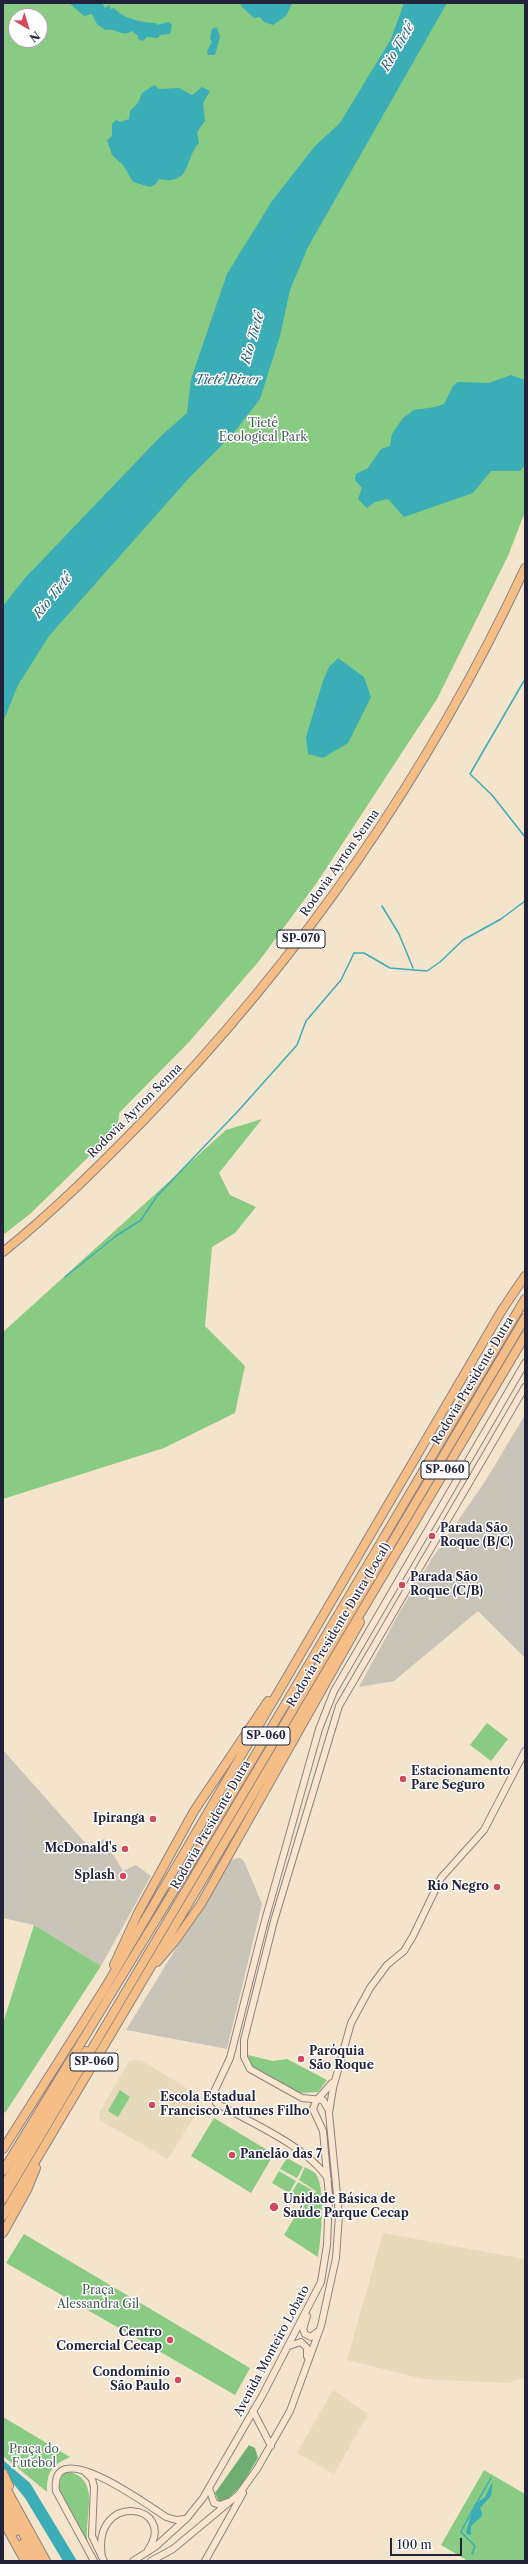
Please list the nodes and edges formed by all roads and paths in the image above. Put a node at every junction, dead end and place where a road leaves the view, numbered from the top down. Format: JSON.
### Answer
{"nodes":[{"id":1,"x":525,"y":568,"type":"edge"},
{"id":2,"x":3,"y":1252,"type":"edge"},
{"id":3,"x":525,"y":1276,"type":"edge"},
{"id":4,"x":525,"y":1299,"type":"edge"},
{"id":5,"x":525,"y":1318,"type":"edge"},
{"id":6,"x":525,"y":1336,"type":"edge"},
{"id":7,"x":525,"y":1363,"type":"edge"},
{"id":8,"x":525,"y":1387,"type":"edge"},
{"id":9,"x":280,"y":1689,"type":"junction"},
{"id":10,"x":525,"y":1751,"type":"edge"},
{"id":11,"x":105,"y":1988,"type":"junction"},
{"id":12,"x":104,"y":2030,"type":"junction"},
{"id":13,"x":337,"y":2072,"type":"junction"},
{"id":14,"x":42,"y":2084,"type":"junction"},
{"id":15,"x":318,"y":2099,"type":"junction"},
{"id":16,"x":329,"y":2113,"type":"junction"},
{"id":17,"x":4,"y":2147,"type":"edge"},
{"id":18,"x":40,"y":2154,"type":"junction"},
{"id":19,"x":3,"y":2164,"type":"edge"},
{"id":20,"x":3,"y":2171,"type":"edge"},
{"id":21,"x":328,"y":2179,"type":"junction"},
{"id":22,"x":3,"y":2187,"type":"edge"},
{"id":23,"x":3,"y":2199,"type":"edge"},
{"id":24,"x":3,"y":2216,"type":"edge"},
{"id":25,"x":3,"y":2233,"type":"edge"},
{"id":26,"x":308,"y":2308,"type":"junction"},
{"id":27,"x":321,"y":2326,"type":"junction"},
{"id":28,"x":288,"y":2346,"type":"junction"},
{"id":29,"x":304,"y":2369,"type":"junction"},
{"id":30,"x":253,"y":2411,"type":"junction"},
{"id":31,"x":271,"y":2446,"type":"junction"},
{"id":32,"x":80,"y":2468,"type":"junction"},
{"id":33,"x":3,"y":2473,"type":"edge"},
{"id":34,"x":250,"y":2482,"type":"junction"},
{"id":35,"x":3,"y":2483,"type":"edge"},
{"id":36,"x":209,"y":2488,"type":"junction"},
{"id":37,"x":3,"y":2497,"type":"edge"},
{"id":38,"x":232,"y":2501,"type":"junction"},
{"id":39,"x":3,"y":2510,"type":"edge"},
{"id":40,"x":21,"y":2513,"type":"junction"},
{"id":41,"x":187,"y":2518,"type":"junction"},
{"id":42,"x":3,"y":2521,"type":"edge"},
{"id":43,"x":146,"y":2552,"type":"junction"},
{"id":44,"x":103,"y":2559,"type":"edge"},
{"id":45,"x":25,"y":2561,"type":"edge"},
{"id":46,"x":31,"y":2561,"type":"edge"},
{"id":47,"x":38,"y":2561,"type":"edge"},
{"id":48,"x":46,"y":2561,"type":"edge"},
{"id":49,"x":94,"y":2561,"type":"edge"},
{"id":50,"x":133,"y":2561,"type":"edge"},
{"id":51,"x":151,"y":2561,"type":"edge"},
{"id":52,"x":204,"y":2561,"type":"edge"}],
"edges":[{"from":1,"to":2,"type":"highway","name":"Rodovia Ayrton Senna","number":"SP-070"},
{"from":3,"to":9,"type":"highway","name":"Rodovia Presidente Dutra","number":"SP-060"},
{"from":4,"to":20,"type":"highway","name":"Rodovia Presidente Dutra","number":"SP-060"},
{"from":5,"to":12,"type":"highway","name":"Rodovia Presidente Dutra","number":"SP-060"},
{"from":6,"to":18,"type":"highway","name":"Rodovia Presidente Dutra (Local)","number":"SP-060"},
{"from":7,"to":21,"type":"main road"},
{"from":8,"to":15,"type":"main road"},
{"from":9,"to":11,"type":"highway","name":"Rodovia Presidente Dutra","number":"SP-060"},
{"from":9,"to":11,"type":"highway"},
{"from":10,"to":13,"type":"main road","name":"Avenida Monteiro Lobato"},
{"from":11,"to":14,"type":"highway","name":"Rodovia Presidente Dutra","number":"SP-060"},
{"from":12,"to":22,"type":"highway"},
{"from":12,"to":23,"type":"highway","name":"Rodovia Presidente Dutra","number":"SP-060"},
{"from":13,"to":15,"type":"main road","name":"Avenida Monteiro Lobato"},
{"from":13,"to":16,"type":"main road","name":"Avenida Monteiro Lobato"},
{"from":14,"to":17,"type":"highway","name":"Rodovia Presidente Dutra","number":"SP-060"},
{"from":14,"to":19,"type":"highway"},
{"from":15,"to":16,"type":"main road"},
{"from":15,"to":21,"type":"main road","name":"Avenida Monteiro Lobato"},
{"from":16,"to":27,"type":"main road","name":"Avenida Monteiro Lobato"},
{"from":18,"to":24,"type":"highway","number":"SP-060"},
{"from":18,"to":25,"type":"highway"},
{"from":21,"to":26,"type":"main road","name":"Avenida Monteiro Lobato"},
{"from":26,"to":27,"type":"main road"},
{"from":26,"to":28,"type":"main road","name":"Avenida Monteiro Lobato"},
{"from":27,"to":29,"type":"main road","name":"Avenida Monteiro Lobato"},
{"from":28,"to":29,"type":"main road"},
{"from":28,"to":30,"type":"main road","name":"Avenida Monteiro Lobato"},
{"from":29,"to":31,"type":"main road","name":"Avenida Monteiro Lobato"},
{"from":30,"to":31,"type":"main road"},
{"from":30,"to":36,"type":"main road","name":"Avenida Monteiro Lobato"},
{"from":31,"to":34,"type":"main road","name":"Avenida Monteiro Lobato"},
{"from":32,"to":41,"type":"main road"},
{"from":32,"to":44,"type":"main road"},
{"from":32,"to":49,"type":"main road"},
{"from":33,"to":40,"type":"highway"},
{"from":34,"to":38,"type":"main road","name":"Avenida Monteiro Lobato"},
{"from":34,"to":52,"type":"main road"},
{"from":35,"to":40,"type":"highway"},
{"from":36,"to":38,"type":"main road"},
{"from":36,"to":41,"type":"main road","name":"Avenida Monteiro Lobato"},
{"from":37,"to":47,"type":"highway"},
{"from":38,"to":51,"type":"main road","name":"Avenida Monteiro Lobato"},
{"from":39,"to":46,"type":"highway"},
{"from":40,"to":48,"type":"highway"},
{"from":41,"to":43,"type":"main road","name":"Avenida Monteiro Lobato"},
{"from":42,"to":45,"type":"highway"},
{"from":43,"to":44,"type":"main road"},
{"from":43,"to":50,"type":"main road","name":"Avenida Monteiro Lobato"}]}
